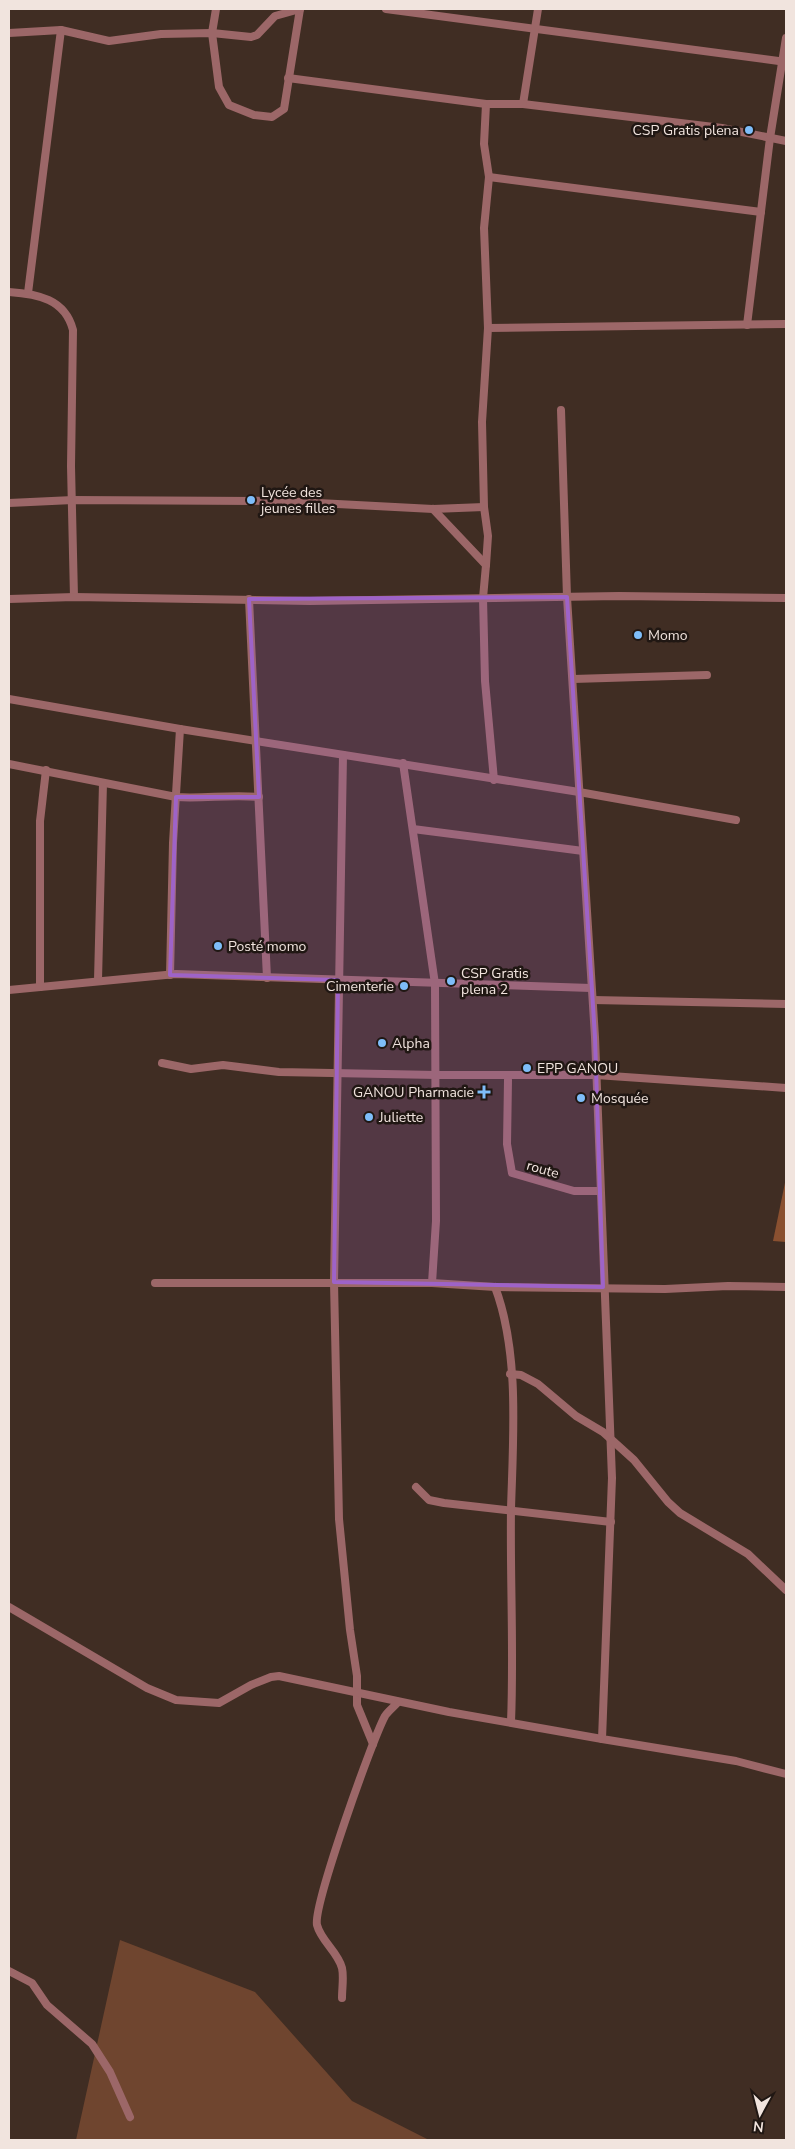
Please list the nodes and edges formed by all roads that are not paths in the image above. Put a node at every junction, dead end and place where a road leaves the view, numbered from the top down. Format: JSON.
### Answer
{"nodes":[{"id":1,"x":216,"y":9,"type":"edge"},
{"id":2,"x":300,"y":9,"type":"edge"},
{"id":3,"x":386,"y":9,"type":"edge"},
{"id":4,"x":538,"y":9,"type":"edge"},
{"id":5,"x":535,"y":28,"type":"junction"},
{"id":6,"x":61,"y":30,"type":"junction"},
{"id":7,"x":9,"y":33,"type":"edge"},
{"id":8,"x":212,"y":33,"type":"junction"},
{"id":9,"x":786,"y":38,"type":"edge"},
{"id":10,"x":784,"y":62,"type":"edge"},
{"id":11,"x":288,"y":78,"type":"junction"},
{"id":12,"x":486,"y":104,"type":"junction"},
{"id":13,"x":523,"y":104,"type":"junction"},
{"id":14,"x":770,"y":138,"type":"junction"},
{"id":15,"x":786,"y":141,"type":"edge"},
{"id":16,"x":489,"y":177,"type":"junction"},
{"id":17,"x":761,"y":212,"type":"junction"},
{"id":18,"x":9,"y":292,"type":"edge"},
{"id":19,"x":28,"y":293,"type":"junction"},
{"id":20,"x":786,"y":324,"type":"edge"},
{"id":21,"x":748,"y":325,"type":"junction"},
{"id":22,"x":488,"y":328,"type":"junction"},
{"id":23,"x":561,"y":410,"type":"dead end"},
{"id":24,"x":73,"y":500,"type":"junction"},
{"id":25,"x":9,"y":503,"type":"edge"},
{"id":26,"x":484,"y":507,"type":"junction"},
{"id":27,"x":433,"y":509,"type":"junction"},
{"id":28,"x":486,"y":565,"type":"junction"},
{"id":29,"x":74,"y":597,"type":"junction"},
{"id":30,"x":567,"y":597,"type":"junction"},
{"id":31,"x":483,"y":598,"type":"junction"},
{"id":32,"x":786,"y":598,"type":"edge"},
{"id":33,"x":9,"y":599,"type":"edge"},
{"id":34,"x":249,"y":600,"type":"junction"},
{"id":35,"x":707,"y":675,"type":"dead end"},
{"id":36,"x":573,"y":679,"type":"junction"},
{"id":37,"x":9,"y":699,"type":"edge"},
{"id":38,"x":180,"y":729,"type":"junction"},
{"id":39,"x":254,"y":739,"type":"junction"},
{"id":40,"x":343,"y":755,"type":"junction"},
{"id":41,"x":403,"y":763,"type":"junction"},
{"id":42,"x":9,"y":764,"type":"edge"},
{"id":43,"x":46,"y":770,"type":"junction"},
{"id":44,"x":494,"y":780,"type":"junction"},
{"id":45,"x":103,"y":783,"type":"junction"},
{"id":46,"x":579,"y":792,"type":"junction"},
{"id":47,"x":176,"y":797,"type":"junction"},
{"id":48,"x":259,"y":797,"type":"junction"},
{"id":49,"x":736,"y":820,"type":"dead end"},
{"id":50,"x":413,"y":829,"type":"junction"},
{"id":51,"x":583,"y":851,"type":"junction"},
{"id":52,"x":170,"y":975,"type":"junction"},
{"id":53,"x":267,"y":978,"type":"junction"},
{"id":54,"x":98,"y":980,"type":"junction"},
{"id":55,"x":338,"y":980,"type":"junction"},
{"id":56,"x":436,"y":984,"type":"junction"},
{"id":57,"x":40,"y":987,"type":"junction"},
{"id":58,"x":591,"y":988,"type":"junction"},
{"id":59,"x":9,"y":990,"type":"edge"},
{"id":60,"x":593,"y":1000,"type":"junction"},
{"id":61,"x":786,"y":1004,"type":"edge"},
{"id":62,"x":162,"y":1063,"type":"dead end"},
{"id":63,"x":338,"y":1072,"type":"junction"},
{"id":64,"x":437,"y":1076,"type":"junction"},
{"id":65,"x":596,"y":1076,"type":"junction"},
{"id":66,"x":508,"y":1080,"type":"dead end"},
{"id":67,"x":786,"y":1088,"type":"edge"},
{"id":68,"x":600,"y":1191,"type":"junction"},
{"id":69,"x":334,"y":1282,"type":"junction"},
{"id":70,"x":155,"y":1283,"type":"dead end"},
{"id":71,"x":432,"y":1284,"type":"junction"},
{"id":72,"x":495,"y":1287,"type":"junction"},
{"id":73,"x":603,"y":1287,"type":"junction"},
{"id":74,"x":786,"y":1287,"type":"edge"},
{"id":75,"x":510,"y":1374,"type":"junction"},
{"id":76,"x":610,"y":1438,"type":"junction"},
{"id":77,"x":416,"y":1486,"type":"dead end"},
{"id":78,"x":511,"y":1509,"type":"junction"},
{"id":79,"x":610,"y":1522,"type":"junction"},
{"id":80,"x":786,"y":1590,"type":"edge"},
{"id":81,"x":9,"y":1607,"type":"edge"},
{"id":82,"x":358,"y":1694,"type":"junction"},
{"id":83,"x":398,"y":1702,"type":"junction"},
{"id":84,"x":511,"y":1722,"type":"junction"},
{"id":85,"x":602,"y":1739,"type":"junction"},
{"id":86,"x":373,"y":1744,"type":"junction"},
{"id":87,"x":786,"y":1774,"type":"edge"},
{"id":88,"x":9,"y":1971,"type":"edge"},
{"id":89,"x":342,"y":1998,"type":"dead end"},
{"id":90,"x":130,"y":2117,"type":"dead end"}],
"edges":[{"from":1,"to":8,"type":"street"},
{"from":2,"to":8,"type":"street"},
{"from":2,"to":11,"type":"street"},
{"from":3,"to":5,"type":"street"},
{"from":4,"to":5,"type":"street"},
{"from":5,"to":10,"type":"street"},
{"from":5,"to":13,"type":"street"},
{"from":6,"to":7,"type":"street"},
{"from":6,"to":8,"type":"street"},
{"from":6,"to":19,"type":"street"},
{"from":8,"to":11,"type":"street"},
{"from":9,"to":10,"type":"street"},
{"from":10,"to":14,"type":"street"},
{"from":11,"to":12,"type":"street"},
{"from":12,"to":13,"type":"street"},
{"from":12,"to":16,"type":"street"},
{"from":13,"to":14,"type":"street"},
{"from":14,"to":15,"type":"street"},
{"from":14,"to":17,"type":"street"},
{"from":16,"to":17,"type":"street"},
{"from":16,"to":22,"type":"street"},
{"from":17,"to":21,"type":"street"},
{"from":18,"to":19,"type":"street"},
{"from":19,"to":24,"type":"street"},
{"from":20,"to":21,"type":"street"},
{"from":21,"to":22,"type":"street"},
{"from":22,"to":26,"type":"street"},
{"from":23,"to":30,"type":"street"},
{"from":24,"to":25,"type":"street"},
{"from":24,"to":27,"type":"street"},
{"from":24,"to":29,"type":"street"},
{"from":26,"to":27,"type":"street"},
{"from":26,"to":28,"type":"street"},
{"from":27,"to":28,"type":"street"},
{"from":28,"to":31,"type":"street"},
{"from":29,"to":33,"type":"street"},
{"from":29,"to":34,"type":"street"},
{"from":30,"to":31,"type":"street"},
{"from":30,"to":32,"type":"street"},
{"from":30,"to":36,"type":"street"},
{"from":31,"to":34,"type":"street"},
{"from":31,"to":44,"type":"street"},
{"from":34,"to":39,"type":"street"},
{"from":35,"to":36,"type":"street"},
{"from":36,"to":46,"type":"street"},
{"from":37,"to":38,"type":"street"},
{"from":38,"to":39,"type":"street"},
{"from":38,"to":47,"type":"street"},
{"from":39,"to":40,"type":"street"},
{"from":39,"to":48,"type":"street"},
{"from":40,"to":41,"type":"street"},
{"from":40,"to":55,"type":"street"},
{"from":41,"to":44,"type":"street"},
{"from":41,"to":50,"type":"street"},
{"from":42,"to":43,"type":"street"},
{"from":43,"to":45,"type":"street"},
{"from":43,"to":57,"type":"street"},
{"from":44,"to":46,"type":"street"},
{"from":45,"to":47,"type":"street"},
{"from":45,"to":54,"type":"street"},
{"from":46,"to":49,"type":"street"},
{"from":46,"to":51,"type":"street"},
{"from":47,"to":48,"type":"street"},
{"from":47,"to":52,"type":"street"},
{"from":48,"to":53,"type":"street"},
{"from":50,"to":51,"type":"street"},
{"from":50,"to":56,"type":"street"},
{"from":51,"to":58,"type":"street"},
{"from":52,"to":53,"type":"street"},
{"from":52,"to":54,"type":"street"},
{"from":53,"to":55,"type":"street"},
{"from":54,"to":57,"type":"street"},
{"from":55,"to":56,"type":"street"},
{"from":55,"to":63,"type":"street"},
{"from":56,"to":58,"type":"street"},
{"from":56,"to":64,"type":"street"},
{"from":57,"to":59,"type":"street"},
{"from":58,"to":60,"type":"street"},
{"from":60,"to":61,"type":"street"},
{"from":60,"to":65,"type":"street"},
{"from":62,"to":63,"type":"street"},
{"from":63,"to":64,"type":"street"},
{"from":63,"to":69,"type":"street"},
{"from":64,"to":65,"type":"street"},
{"from":64,"to":71,"type":"street"},
{"from":65,"to":67,"type":"street"},
{"from":65,"to":68,"type":"street"},
{"from":66,"to":68,"type":"street","name":"route"},
{"from":68,"to":73,"type":"street"},
{"from":69,"to":70,"type":"street"},
{"from":69,"to":71,"type":"street"},
{"from":69,"to":82,"type":"street"},
{"from":71,"to":72,"type":"street"},
{"from":72,"to":73,"type":"street"},
{"from":72,"to":75,"type":"street"},
{"from":73,"to":74,"type":"street"},
{"from":73,"to":76,"type":"street"},
{"from":75,"to":76,"type":"street"},
{"from":75,"to":78,"type":"street"},
{"from":76,"to":79,"type":"street"},
{"from":76,"to":80,"type":"street"},
{"from":77,"to":78,"type":"street"},
{"from":78,"to":79,"type":"street"},
{"from":78,"to":84,"type":"street"},
{"from":79,"to":85,"type":"street"},
{"from":81,"to":82,"type":"street"},
{"from":82,"to":83,"type":"street"},
{"from":82,"to":86,"type":"street"},
{"from":83,"to":84,"type":"street"},
{"from":83,"to":86,"type":"street"},
{"from":84,"to":85,"type":"street"},
{"from":85,"to":87,"type":"street"},
{"from":86,"to":89,"type":"street"},
{"from":88,"to":90,"type":"street"}]}
